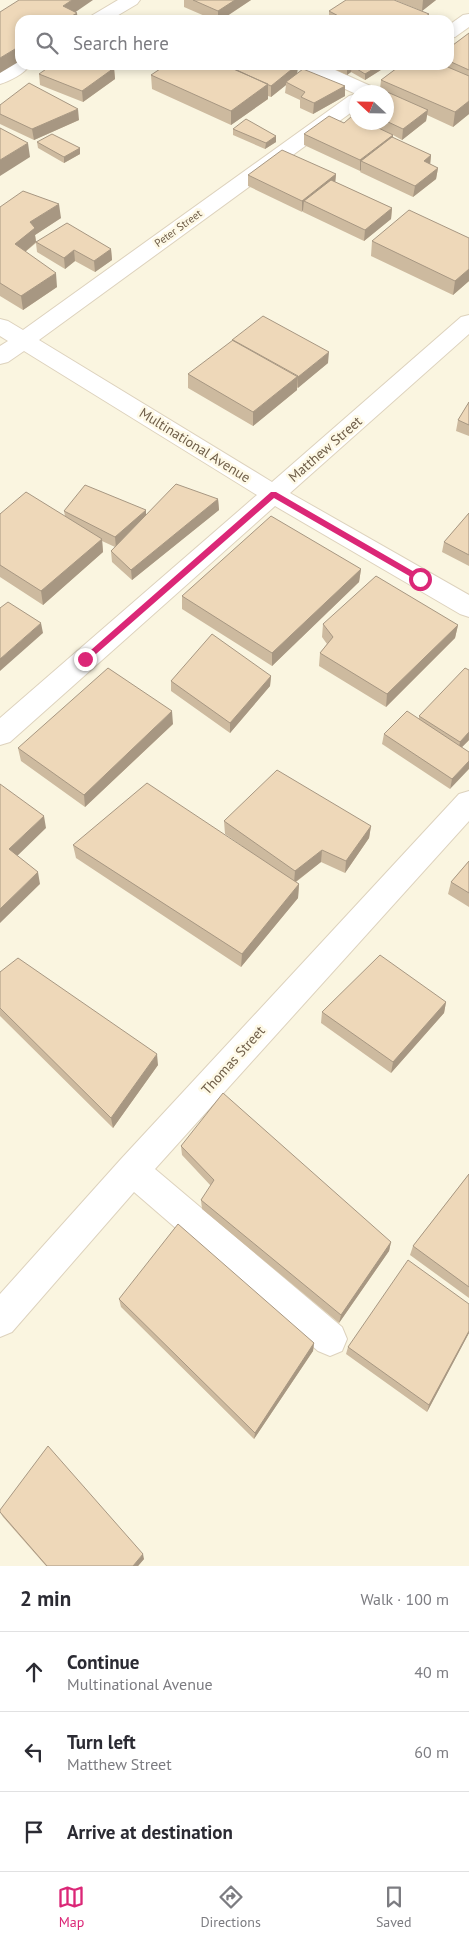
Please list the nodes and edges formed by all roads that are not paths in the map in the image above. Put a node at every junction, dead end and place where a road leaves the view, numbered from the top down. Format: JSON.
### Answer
{"nodes":[{"id":1,"x":131,"y":0,"type":"edge"},
{"id":2,"x":106,"y":15,"type":"edge"},
{"id":3,"x":469,"y":19,"type":"edge"},
{"id":4,"x":454,"y":30,"type":"edge"},
{"id":5,"x":15,"y":69,"type":"edge"},
{"id":6,"x":320,"y":70,"type":"edge"},
{"id":7,"x":0,"y":78,"type":"edge"},
{"id":8,"x":354,"y":85,"type":"edge"},
{"id":9,"x":349,"y":105,"type":"edge"},
{"id":10,"x":469,"y":322,"type":"edge"},
{"id":11,"x":0,"y":326,"type":"edge"},
{"id":12,"x":24,"y":339,"type":"junction"},
{"id":13,"x":0,"y":356,"type":"edge"},
{"id":14,"x":274,"y":494,"type":"junction"},
{"id":15,"x":469,"y":608,"type":"edge"},
{"id":16,"x":0,"y":734,"type":"edge"},
{"id":17,"x":469,"y":802,"type":"edge"},
{"id":18,"x":132,"y":1170,"type":"junction"},
{"id":19,"x":0,"y":1320,"type":"edge"},
{"id":20,"x":330,"y":1339,"type":"dead end"}],
"edges":[{"from":1,"to":2,"type":"street"},
{"from":3,"to":4,"type":"street"},
{"from":5,"to":7,"type":"street"},
{"from":6,"to":8,"type":"street"},
{"from":9,"to":12,"type":"street","name":"Peter Street"},
{"from":10,"to":14,"type":"street","name":"Matthew Street"},
{"from":11,"to":12,"type":"street","name":"Multinational Avenue"},
{"from":12,"to":13,"type":"street","name":"Peter Street"},
{"from":12,"to":14,"type":"street","name":"Multinational Avenue"},
{"from":14,"to":15,"type":"street","name":"Multinational Avenue"},
{"from":14,"to":16,"type":"street","name":"Matthew Street"},
{"from":17,"to":18,"type":"street","name":"Thomas Street"},
{"from":18,"to":19,"type":"street","name":"Thomas Street"},
{"from":18,"to":20,"type":"street"}]}
